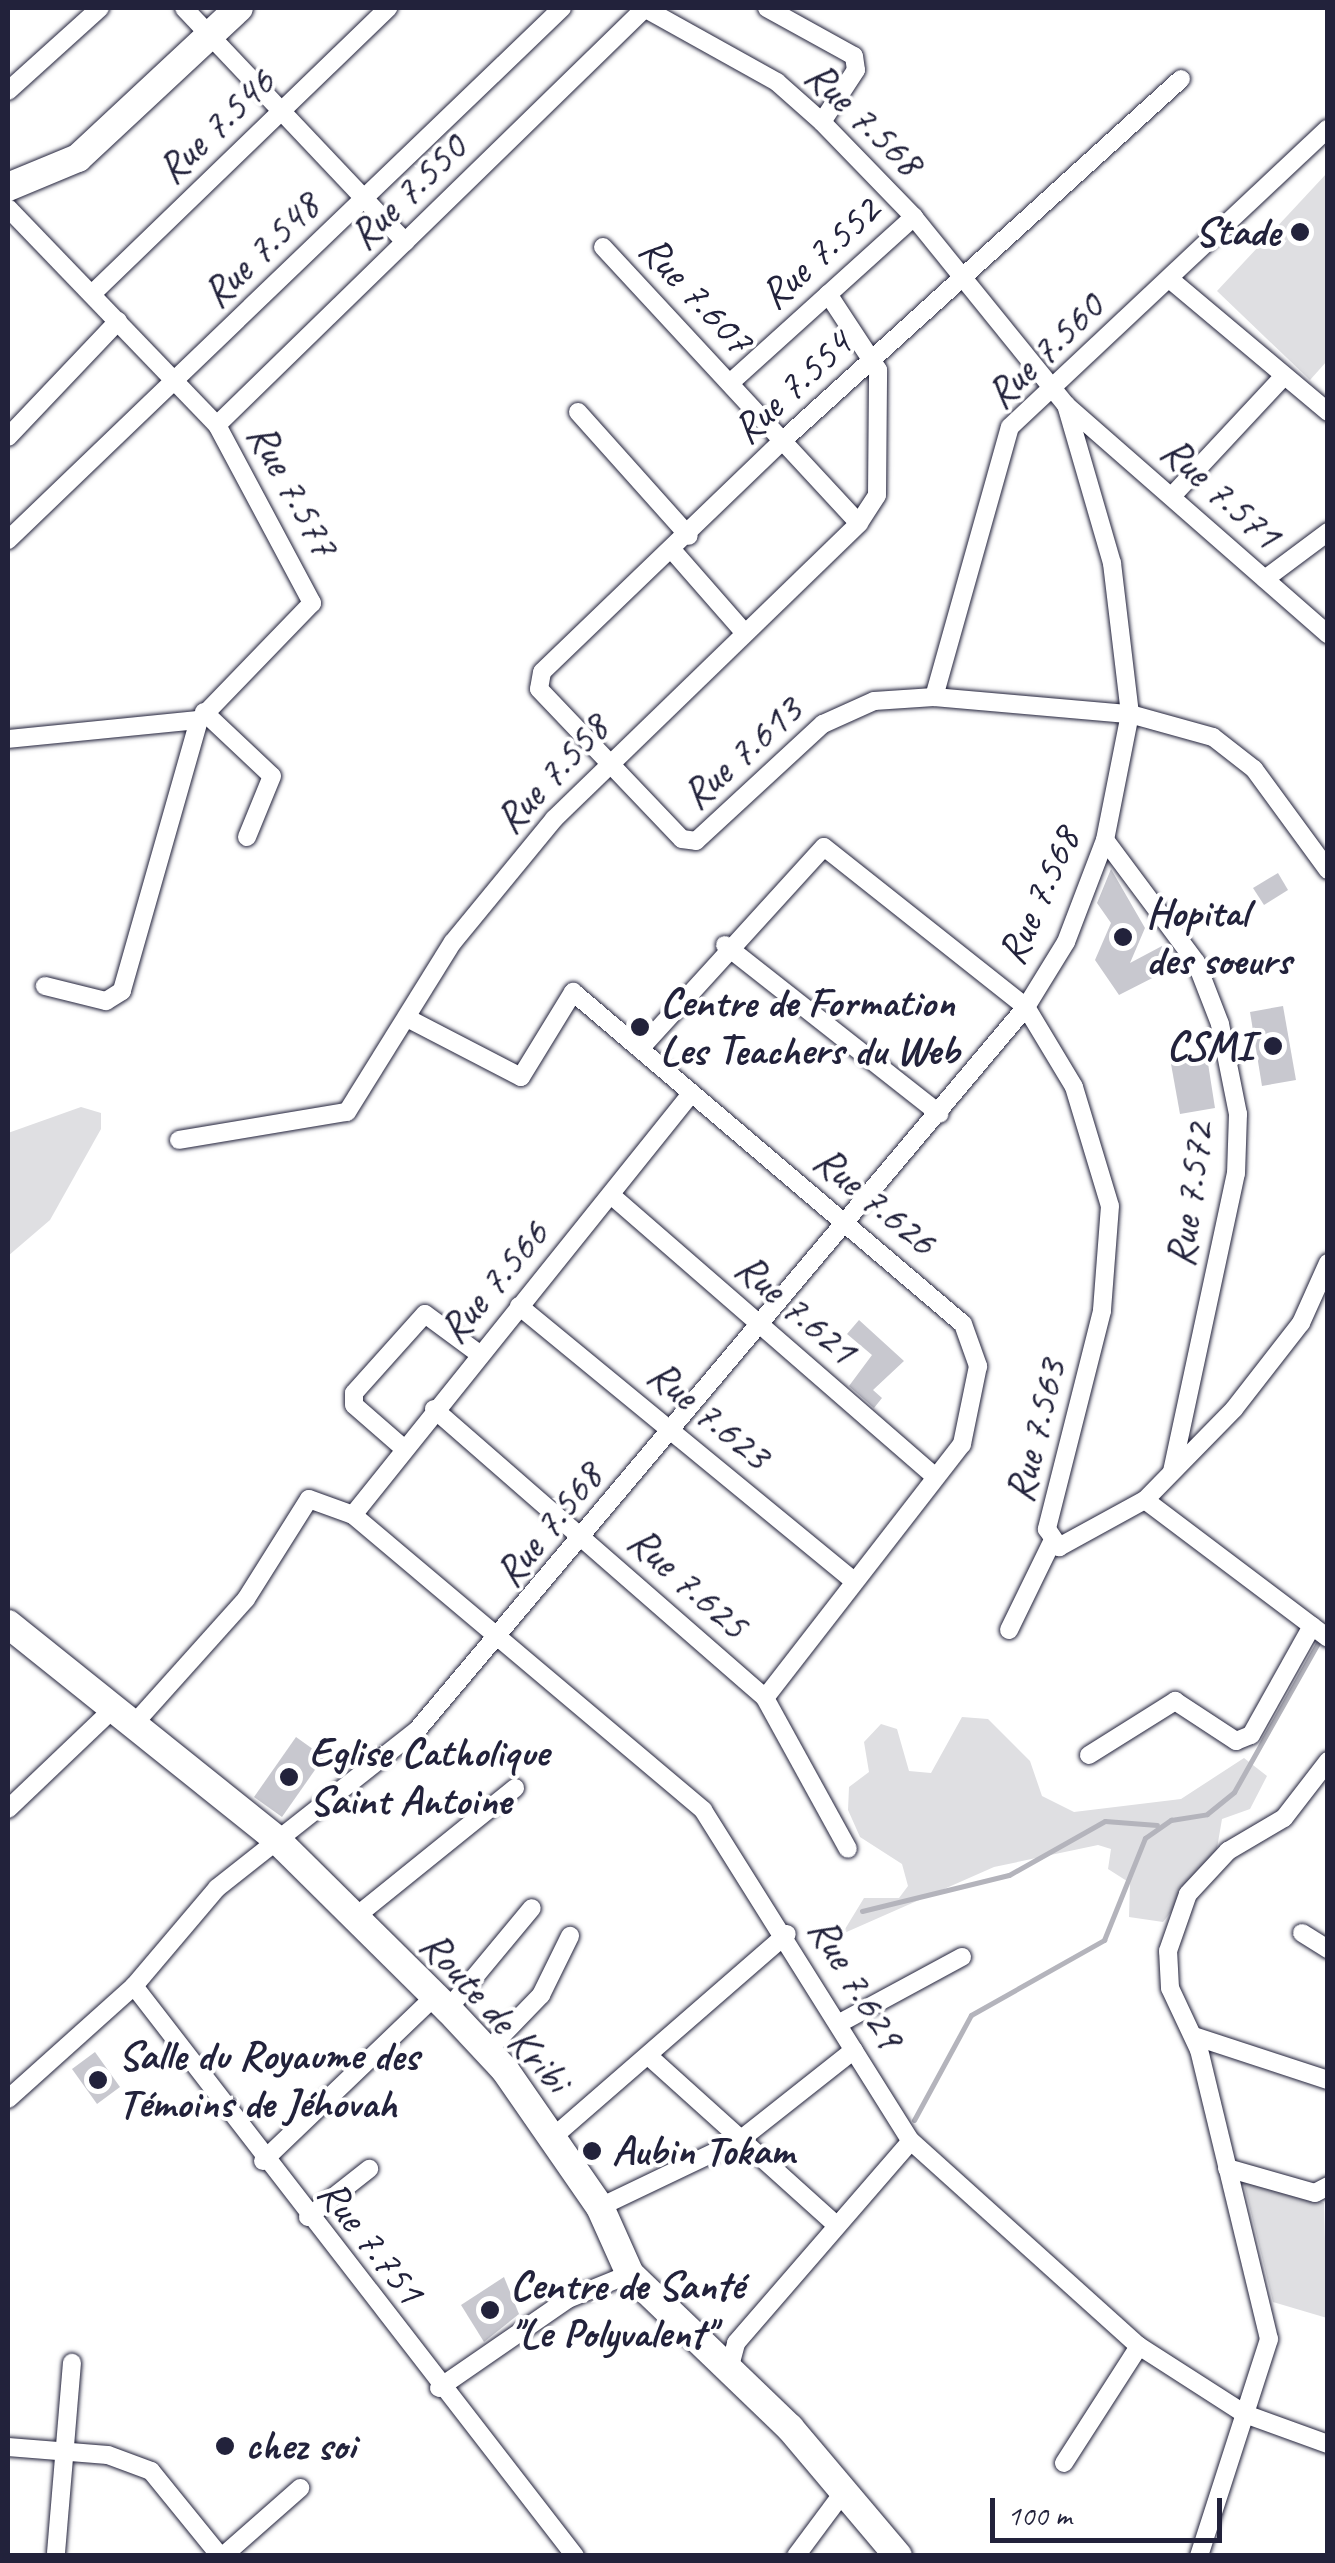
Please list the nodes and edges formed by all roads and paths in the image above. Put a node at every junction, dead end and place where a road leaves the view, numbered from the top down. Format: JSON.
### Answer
{"nodes":[{"id":1,"x":100,"y":8,"type":"edge"},
{"id":2,"x":184,"y":8,"type":"edge"},
{"id":3,"x":239,"y":8,"type":"edge"},
{"id":4,"x":388,"y":8,"type":"edge"},
{"id":5,"x":562,"y":8,"type":"edge"},
{"id":6,"x":645,"y":8,"type":"edge"},
{"id":7,"x":767,"y":8,"type":"edge"},
{"id":8,"x":211,"y":35,"type":"junction"},
{"id":9,"x":1181,"y":79,"type":"dead end"},
{"id":10,"x":8,"y":91,"type":"edge"},
{"id":11,"x":281,"y":112,"type":"junction"},
{"id":12,"x":822,"y":122,"type":"junction"},
{"id":13,"x":1328,"y":128,"type":"edge"},
{"id":14,"x":8,"y":188,"type":"edge"},
{"id":15,"x":364,"y":200,"type":"junction"},
{"id":16,"x":8,"y":208,"type":"edge"},
{"id":17,"x":914,"y":217,"type":"junction"},
{"id":18,"x":405,"y":242,"type":"junction"},
{"id":19,"x":603,"y":247,"type":"dead end"},
{"id":20,"x":965,"y":276,"type":"junction"},
{"id":21,"x":1172,"y":281,"type":"junction"},
{"id":22,"x":92,"y":294,"type":"junction"},
{"id":23,"x":828,"y":294,"type":"junction"},
{"id":24,"x":118,"y":321,"type":"junction"},
{"id":25,"x":875,"y":358,"type":"junction"},
{"id":26,"x":1283,"y":377,"type":"junction"},
{"id":27,"x":178,"y":380,"type":"junction"},
{"id":28,"x":730,"y":383,"type":"junction"},
{"id":29,"x":1050,"y":384,"type":"junction"},
{"id":30,"x":1066,"y":405,"type":"junction"},
{"id":31,"x":578,"y":412,"type":"dead end"},
{"id":32,"x":1328,"y":412,"type":"edge"},
{"id":33,"x":217,"y":425,"type":"junction"},
{"id":34,"x":8,"y":436,"type":"edge"},
{"id":35,"x":780,"y":442,"type":"junction"},
{"id":36,"x":1172,"y":496,"type":"junction"},
{"id":37,"x":860,"y":523,"type":"junction"},
{"id":38,"x":1328,"y":532,"type":"edge"},
{"id":39,"x":689,"y":536,"type":"junction"},
{"id":40,"x":8,"y":540,"type":"edge"},
{"id":41,"x":673,"y":552,"type":"junction"},
{"id":42,"x":1265,"y":579,"type":"junction"},
{"id":43,"x":743,"y":630,"type":"junction"},
{"id":44,"x":1328,"y":634,"type":"edge"},
{"id":45,"x":934,"y":697,"type":"junction"},
{"id":46,"x":1130,"y":714,"type":"junction"},
{"id":47,"x":201,"y":716,"type":"junction"},
{"id":48,"x":8,"y":739,"type":"edge"},
{"id":49,"x":608,"y":762,"type":"junction"},
{"id":50,"x":247,"y":838,"type":"dead end"},
{"id":51,"x":1105,"y":840,"type":"junction"},
{"id":52,"x":1328,"y":870,"type":"edge"},
{"id":53,"x":725,"y":946,"type":"junction"},
{"id":54,"x":45,"y":986,"type":"dead end"},
{"id":55,"x":1026,"y":1008,"type":"junction"},
{"id":56,"x":409,"y":1019,"type":"junction"},
{"id":57,"x":640,"y":1049,"type":"junction"},
{"id":58,"x":690,"y":1095,"type":"junction"},
{"id":59,"x":940,"y":1114,"type":"junction"},
{"id":60,"x":179,"y":1140,"type":"dead end"},
{"id":61,"x":611,"y":1195,"type":"junction"},
{"id":62,"x":847,"y":1227,"type":"junction"},
{"id":63,"x":1328,"y":1264,"type":"edge"},
{"id":64,"x":518,"y":1306,"type":"junction"},
{"id":65,"x":761,"y":1324,"type":"junction"},
{"id":66,"x":479,"y":1354,"type":"junction"},
{"id":67,"x":434,"y":1408,"type":"junction"},
{"id":68,"x":672,"y":1431,"type":"junction"},
{"id":69,"x":401,"y":1446,"type":"junction"},
{"id":70,"x":1172,"y":1472,"type":"junction"},
{"id":71,"x":934,"y":1476,"type":"junction"},
{"id":72,"x":1145,"y":1500,"type":"junction"},
{"id":73,"x":354,"y":1514,"type":"junction"},
{"id":74,"x":584,"y":1537,"type":"junction"},
{"id":75,"x":1052,"y":1542,"type":"junction"},
{"id":76,"x":852,"y":1580,"type":"junction"},
{"id":77,"x":8,"y":1624,"type":"edge"},
{"id":78,"x":1009,"y":1630,"type":"dead end"},
{"id":79,"x":1320,"y":1632,"type":"edge"},
{"id":80,"x":501,"y":1639,"type":"junction"},
{"id":81,"x":765,"y":1698,"type":"junction"},
{"id":82,"x":123,"y":1717,"type":"junction"},
{"id":83,"x":1088,"y":1756,"type":"dead end"},
{"id":84,"x":1328,"y":1761,"type":"edge"},
{"id":85,"x":515,"y":1788,"type":"dead end"},
{"id":86,"x":8,"y":1809,"type":"edge"},
{"id":87,"x":276,"y":1839,"type":"junction"},
{"id":88,"x":848,"y":1849,"type":"dead end"},
{"id":89,"x":532,"y":1908,"type":"dead end"},
{"id":90,"x":354,"y":1918,"type":"junction"},
{"id":91,"x":1302,"y":1933,"type":"dead end"},
{"id":92,"x":786,"y":1934,"type":"junction"},
{"id":93,"x":570,"y":1936,"type":"dead end"},
{"id":94,"x":1328,"y":1949,"type":"edge"},
{"id":95,"x":962,"y":1957,"type":"dead end"},
{"id":96,"x":134,"y":1986,"type":"junction"},
{"id":97,"x":441,"y":2003,"type":"junction"},
{"id":98,"x":838,"y":2024,"type":"junction"},
{"id":99,"x":1194,"y":2036,"type":"junction"},
{"id":100,"x":854,"y":2050,"type":"junction"},
{"id":101,"x":485,"y":2053,"type":"junction"},
{"id":102,"x":652,"y":2060,"type":"junction"},
{"id":103,"x":1328,"y":2080,"type":"edge"},
{"id":104,"x":8,"y":2099,"type":"edge"},
{"id":105,"x":552,"y":2138,"type":"junction"},
{"id":106,"x":740,"y":2140,"type":"junction"},
{"id":107,"x":911,"y":2142,"type":"junction"},
{"id":108,"x":262,"y":2161,"type":"junction"},
{"id":109,"x":1227,"y":2168,"type":"junction"},
{"id":110,"x":370,"y":2169,"type":"dead end"},
{"id":111,"x":1326,"y":2189,"type":"edge"},
{"id":112,"x":600,"y":2207,"type":"junction"},
{"id":113,"x":308,"y":2216,"type":"junction"},
{"id":114,"x":836,"y":2225,"type":"junction"},
{"id":115,"x":630,"y":2274,"type":"junction"},
{"id":116,"x":1138,"y":2346,"type":"junction"},
{"id":117,"x":72,"y":2364,"type":"dead end"},
{"id":118,"x":730,"y":2366,"type":"junction"},
{"id":119,"x":440,"y":2388,"type":"junction"},
{"id":120,"x":1244,"y":2414,"type":"junction"},
{"id":121,"x":1328,"y":2444,"type":"edge"},
{"id":122,"x":8,"y":2447,"type":"edge"},
{"id":123,"x":66,"y":2452,"type":"junction"},
{"id":124,"x":1064,"y":2464,"type":"dead end"},
{"id":125,"x":300,"y":2488,"type":"dead end"},
{"id":126,"x":845,"y":2490,"type":"junction"},
{"id":127,"x":56,"y":2552,"type":"dead end"},
{"id":128,"x":222,"y":2556,"type":"edge"},
{"id":129,"x":575,"y":2556,"type":"edge"},
{"id":130,"x":796,"y":2556,"type":"edge"},
{"id":131,"x":898,"y":2556,"type":"edge"},
{"id":132,"x":1200,"y":2556,"type":"edge"}],
"edges":[{"from":1,"to":10,"type":"street"},
{"from":2,"to":8,"type":"street"},
{"from":3,"to":8,"type":"main road"},
{"from":4,"to":11,"type":"street","name":"Rue 7.546"},
{"from":5,"to":15,"type":"street","name":"Rue 7.548"},
{"from":6,"to":12,"type":"street","name":"Rue 7.568"},
{"from":6,"to":18,"type":"street","name":"Rue 7.550"},
{"from":7,"to":12,"type":"street"},
{"from":8,"to":11,"type":"street"},
{"from":8,"to":14,"type":"main road"},
{"from":9,"to":20,"type":"street","name":"Rue 7.554"},
{"from":11,"to":15,"type":"street"},
{"from":11,"to":22,"type":"street","name":"Rue 7.546"},
{"from":12,"to":17,"type":"street","name":"Rue 7.568"},
{"from":13,"to":21,"type":"street","name":"Rue 7.560"},
{"from":15,"to":18,"type":"street"},
{"from":15,"to":27,"type":"street","name":"Rue 7.548"},
{"from":16,"to":22,"type":"street","name":"Rue 7.577"},
{"from":17,"to":20,"type":"street","name":"Rue 7.568"},
{"from":17,"to":23,"type":"street","name":"Rue 7.552"},
{"from":18,"to":33,"type":"street","name":"Rue 7.550"},
{"from":19,"to":28,"type":"street","name":"Rue 7.607"},
{"from":20,"to":25,"type":"street","name":"Rue 7.554"},
{"from":20,"to":29,"type":"street","name":"Rue 7.568"},
{"from":21,"to":26,"type":"street"},
{"from":21,"to":29,"type":"street","name":"Rue 7.560"},
{"from":22,"to":24,"type":"street","name":"Rue 7.577"},
{"from":23,"to":25,"type":"street"},
{"from":23,"to":28,"type":"street","name":"Rue 7.552"},
{"from":24,"to":27,"type":"street","name":"Rue 7.577"},
{"from":24,"to":34,"type":"street"},
{"from":25,"to":35,"type":"street","name":"Rue 7.554"},
{"from":25,"to":37,"type":"street","name":"Rue 7.558"},
{"from":26,"to":32,"type":"street"},
{"from":26,"to":36,"type":"street"},
{"from":27,"to":33,"type":"street","name":"Rue 7.577"},
{"from":27,"to":40,"type":"street","name":"Rue 7.548"},
{"from":28,"to":35,"type":"street","name":"Rue 7.607"},
{"from":29,"to":30,"type":"street","name":"Rue 7.568"},
{"from":29,"to":45,"type":"street","name":"Rue 7.560"},
{"from":30,"to":36,"type":"street","name":"Rue 7.571"},
{"from":30,"to":46,"type":"street","name":"Rue 7.568"},
{"from":31,"to":39,"type":"street"},
{"from":33,"to":47,"type":"street","name":"Rue 7.577"},
{"from":35,"to":37,"type":"street","name":"Rue 7.607"},
{"from":35,"to":39,"type":"street","name":"Rue 7.554"},
{"from":36,"to":42,"type":"street","name":"Rue 7.571"},
{"from":37,"to":43,"type":"street","name":"Rue 7.558"},
{"from":38,"to":42,"type":"street"},
{"from":39,"to":41,"type":"street","name":"Rue 7.554"},
{"from":41,"to":43,"type":"street"},
{"from":41,"to":49,"type":"street","name":"Rue 7.554"},
{"from":42,"to":44,"type":"street","name":"Rue 7.571"},
{"from":43,"to":49,"type":"street","name":"Rue 7.558"},
{"from":45,"to":46,"type":"street","name":"Rue 7.613"},
{"from":45,"to":49,"type":"street","name":"Rue 7.613"},
{"from":46,"to":51,"type":"street","name":"Rue 7.568"},
{"from":46,"to":52,"type":"street"},
{"from":47,"to":48,"type":"street"},
{"from":47,"to":50,"type":"street"},
{"from":47,"to":54,"type":"street","name":"Rue 7.577"},
{"from":49,"to":56,"type":"street","name":"Rue 7.558"},
{"from":51,"to":55,"type":"street","name":"Rue 7.568"},
{"from":51,"to":70,"type":"street","name":"Rue 7.572"},
{"from":53,"to":55,"type":"street"},
{"from":53,"to":57,"type":"street"},
{"from":53,"to":59,"type":"street"},
{"from":55,"to":59,"type":"street","name":"Rue 7.568"},
{"from":55,"to":75,"type":"street","name":"Rue 7.563"},
{"from":56,"to":57,"type":"street","name":"Rue 7.626"},
{"from":56,"to":60,"type":"street","name":"Rue 7.558"},
{"from":57,"to":58,"type":"street","name":"Rue 7.626"},
{"from":58,"to":61,"type":"street","name":"Rue 7.566"},
{"from":58,"to":62,"type":"street","name":"Rue 7.626"},
{"from":59,"to":62,"type":"street","name":"Rue 7.568"},
{"from":61,"to":64,"type":"street","name":"Rue 7.566"},
{"from":61,"to":65,"type":"street","name":"Rue 7.621"},
{"from":62,"to":65,"type":"street","name":"Rue 7.568"},
{"from":62,"to":71,"type":"street","name":"Rue 7.626"},
{"from":63,"to":70,"type":"street","name":"Rue 7.563"},
{"from":64,"to":66,"type":"street","name":"Rue 7.566"},
{"from":64,"to":68,"type":"street","name":"Rue 7.623"},
{"from":65,"to":68,"type":"street","name":"Rue 7.568"},
{"from":65,"to":71,"type":"street","name":"Rue 7.621"},
{"from":66,"to":67,"type":"street","name":"Rue 7.566"},
{"from":66,"to":69,"type":"street"},
{"from":67,"to":69,"type":"street","name":"Rue 7.566"},
{"from":67,"to":74,"type":"street","name":"Rue 7.625"},
{"from":68,"to":74,"type":"street","name":"Rue 7.568"},
{"from":68,"to":76,"type":"street","name":"Rue 7.623"},
{"from":69,"to":73,"type":"street","name":"Rue 7.566"},
{"from":70,"to":72,"type":"street","name":"Rue 7.563"},
{"from":71,"to":76,"type":"street","name":"Rue 7.626"},
{"from":72,"to":75,"type":"street","name":"Rue 7.563"},
{"from":72,"to":79,"type":"street"},
{"from":73,"to":80,"type":"street","name":"Rue 7.629"},
{"from":73,"to":82,"type":"street"},
{"from":74,"to":80,"type":"street","name":"Rue 7.568"},
{"from":74,"to":81,"type":"street","name":"Rue 7.625"},
{"from":75,"to":78,"type":"street"},
{"from":76,"to":81,"type":"street","name":"Rue 7.626"},
{"from":77,"to":82,"type":"main road","name":"Route de Kribi"},
{"from":79,"to":83,"type":"street"},
{"from":80,"to":87,"type":"street","name":"Rue 7.568"},
{"from":80,"to":92,"type":"street","name":"Rue 7.629"},
{"from":81,"to":88,"type":"street","name":"Rue 7.625"},
{"from":82,"to":86,"type":"street"},
{"from":82,"to":87,"type":"main road","name":"Route de Kribi"},
{"from":84,"to":99,"type":"street"},
{"from":85,"to":90,"type":"street"},
{"from":87,"to":90,"type":"main road","name":"Route de Kribi"},
{"from":87,"to":96,"type":"street"},
{"from":89,"to":97,"type":"street"},
{"from":90,"to":97,"type":"main road","name":"Route de Kribi"},
{"from":91,"to":94,"type":"street"},
{"from":92,"to":98,"type":"street","name":"Rue 7.629"},
{"from":92,"to":102,"type":"street"},
{"from":93,"to":101,"type":"street"},
{"from":95,"to":98,"type":"street"},
{"from":96,"to":104,"type":"street"},
{"from":96,"to":108,"type":"street","name":"Rue 7.751"},
{"from":97,"to":101,"type":"main road","name":"Route de Kribi"},
{"from":97,"to":108,"type":"street"},
{"from":98,"to":100,"type":"street","name":"Rue 7.629"},
{"from":99,"to":103,"type":"street"},
{"from":99,"to":109,"type":"street"},
{"from":100,"to":106,"type":"street"},
{"from":100,"to":107,"type":"street","name":"Rue 7.629"},
{"from":101,"to":105,"type":"main road","name":"Route de Kribi"},
{"from":102,"to":105,"type":"street"},
{"from":102,"to":106,"type":"street"},
{"from":105,"to":112,"type":"main road","name":"Route de Kribi"},
{"from":106,"to":112,"type":"street"},
{"from":106,"to":114,"type":"street"},
{"from":107,"to":114,"type":"street"},
{"from":107,"to":116,"type":"street","name":"Rue 7.629"},
{"from":108,"to":113,"type":"street","name":"Rue 7.751"},
{"from":109,"to":111,"type":"street"},
{"from":109,"to":120,"type":"street"},
{"from":110,"to":113,"type":"street"},
{"from":112,"to":115,"type":"main road","name":"Route de Kribi"},
{"from":113,"to":119,"type":"street","name":"Rue 7.751"},
{"from":114,"to":118,"type":"street"},
{"from":115,"to":118,"type":"main road","name":"Route de Kribi"},
{"from":115,"to":119,"type":"street"},
{"from":116,"to":120,"type":"street","name":"Rue 7.629"},
{"from":116,"to":124,"type":"street"},
{"from":117,"to":123,"type":"street"},
{"from":118,"to":126,"type":"main road","name":"Route de Kribi"},
{"from":119,"to":129,"type":"street","name":"Rue 7.751"},
{"from":120,"to":121,"type":"street","name":"Rue 7.629"},
{"from":120,"to":132,"type":"street"},
{"from":122,"to":123,"type":"street"},
{"from":123,"to":127,"type":"street"},
{"from":123,"to":128,"type":"street"},
{"from":125,"to":128,"type":"street"},
{"from":126,"to":130,"type":"street"},
{"from":126,"to":131,"type":"main road","name":"Route de Kribi"}]}
